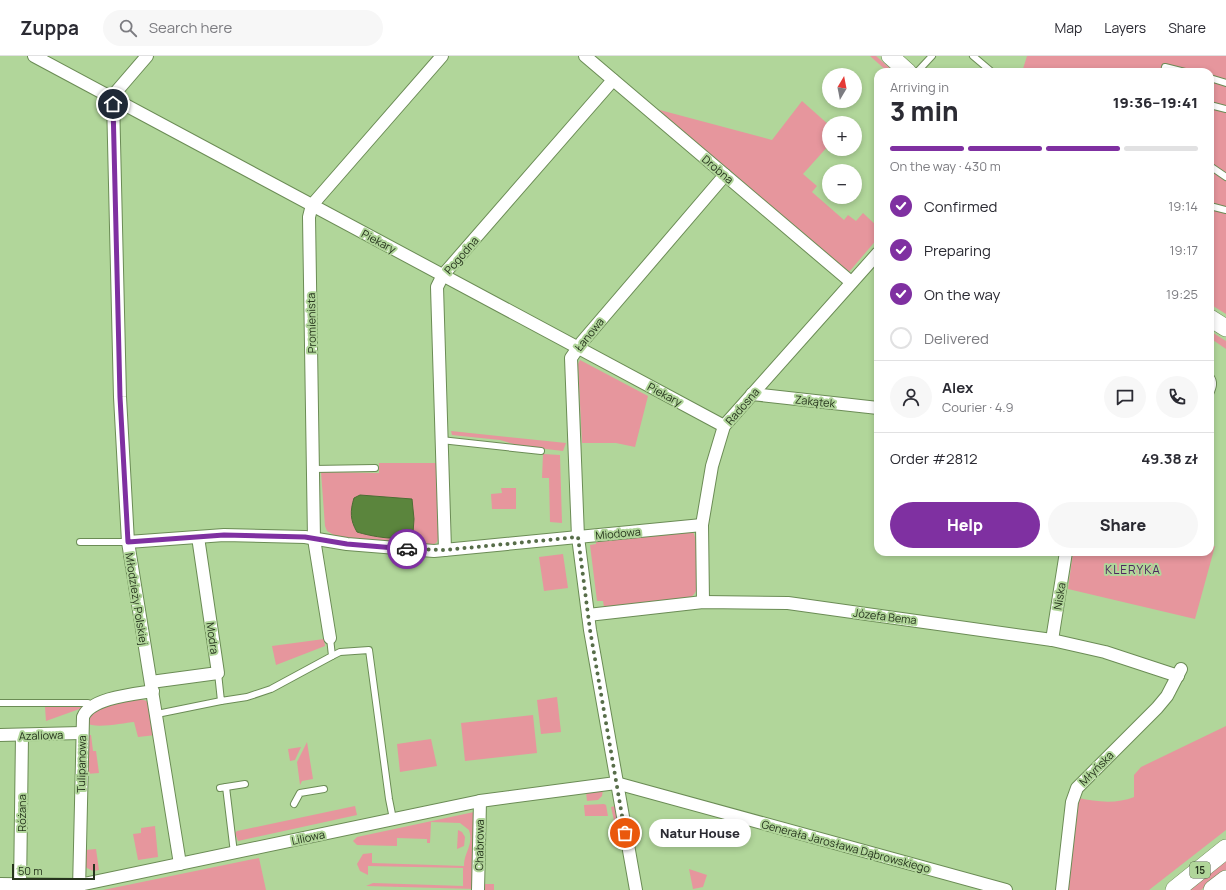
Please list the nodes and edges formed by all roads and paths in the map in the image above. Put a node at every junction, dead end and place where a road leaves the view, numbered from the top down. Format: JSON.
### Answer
{"nodes":[{"id":1,"x":34,"y":56,"type":"edge"},
{"id":2,"x":147,"y":56,"type":"edge"},
{"id":3,"x":442,"y":56,"type":"edge"},
{"id":4,"x":585,"y":56,"type":"edge"},
{"id":5,"x":890,"y":56,"type":"edge"},
{"id":6,"x":932,"y":56,"type":"edge"},
{"id":7,"x":973,"y":56,"type":"edge"},
{"id":8,"x":904,"y":68,"type":"edge"},
{"id":9,"x":921,"y":68,"type":"edge"},
{"id":10,"x":987,"y":68,"type":"edge"},
{"id":11,"x":1214,"y":79,"type":"edge"},
{"id":12,"x":613,"y":80,"type":"junction"},
{"id":13,"x":1226,"y":83,"type":"edge"},
{"id":14,"x":113,"y":98,"type":"junction"},
{"id":15,"x":1214,"y":106,"type":"edge"},
{"id":16,"x":1226,"y":109,"type":"edge"},
{"id":17,"x":1214,"y":169,"type":"edge"},
{"id":18,"x":725,"y":175,"type":"junction"},
{"id":19,"x":1226,"y":177,"type":"edge"},
{"id":20,"x":312,"y":205,"type":"junction"},
{"id":21,"x":1214,"y":207,"type":"edge"},
{"id":22,"x":1226,"y":210,"type":"edge"},
{"id":23,"x":874,"y":257,"type":"edge"},
{"id":24,"x":443,"y":275,"type":"junction"},
{"id":25,"x":852,"y":282,"type":"junction"},
{"id":26,"x":1214,"y":320,"type":"edge"},
{"id":27,"x":1226,"y":328,"type":"edge"},
{"id":28,"x":578,"y":347,"type":"junction"},
{"id":29,"x":752,"y":394,"type":"junction"},
{"id":30,"x":874,"y":408,"type":"edge"},
{"id":31,"x":724,"y":426,"type":"junction"},
{"id":32,"x":441,"y":440,"type":"junction"},
{"id":33,"x":541,"y":451,"type":"dead end"},
{"id":34,"x":375,"y":468,"type":"dead end"},
{"id":35,"x":313,"y":469,"type":"junction"},
{"id":36,"x":702,"y":525,"type":"junction"},
{"id":37,"x":198,"y":537,"type":"junction"},
{"id":38,"x":578,"y":537,"type":"junction"},
{"id":39,"x":314,"y":539,"type":"junction"},
{"id":40,"x":80,"y":542,"type":"dead end"},
{"id":41,"x":128,"y":542,"type":"junction"},
{"id":42,"x":445,"y":550,"type":"junction"},
{"id":43,"x":1065,"y":556,"type":"edge"},
{"id":44,"x":703,"y":602,"type":"junction"},
{"id":45,"x":588,"y":615,"type":"junction"},
{"id":46,"x":330,"y":638,"type":"joint"},
{"id":47,"x":1052,"y":640,"type":"junction"},
{"id":48,"x":332,"y":656,"type":"junction"},
{"id":49,"x":1179,"y":672,"type":"joint"},
{"id":50,"x":218,"y":673,"type":"junction"},
{"id":51,"x":152,"y":686,"type":"junction"},
{"id":52,"x":221,"y":701,"type":"junction"},
{"id":53,"x":0,"y":703,"type":"edge"},
{"id":54,"x":90,"y":706,"type":"junction"},
{"id":55,"x":157,"y":714,"type":"junction"},
{"id":56,"x":81,"y":733,"type":"junction"},
{"id":57,"x":22,"y":735,"type":"junction"},
{"id":58,"x":0,"y":736,"type":"edge"},
{"id":59,"x":616,"y":783,"type":"junction"},
{"id":60,"x":245,"y":784,"type":"dead end"},
{"id":61,"x":324,"y":789,"type":"dead end"},
{"id":62,"x":480,"y":801,"type":"junction"},
{"id":63,"x":294,"y":804,"type":"dead end"},
{"id":64,"x":393,"y":819,"type":"junction"},
{"id":65,"x":1226,"y":849,"type":"edge"},
{"id":66,"x":234,"y":853,"type":"junction"},
{"id":67,"x":180,"y":864,"type":"junction"},
{"id":68,"x":1226,"y":880,"type":"edge"},
{"id":69,"x":0,"y":884,"type":"edge"},
{"id":70,"x":20,"y":887,"type":"edge"},
{"id":71,"x":79,"y":887,"type":"edge"},
{"id":72,"x":478,"y":890,"type":"edge"},
{"id":73,"x":636,"y":890,"type":"edge"},
{"id":74,"x":1006,"y":890,"type":"edge"},
{"id":75,"x":1062,"y":890,"type":"edge"},
{"id":76,"x":1175,"y":890,"type":"edge"},
{"id":77,"x":1213,"y":890,"type":"edge"}],
"edges":[{"from":1,"to":14,"type":"street","name":"Piekary"},
{"from":2,"to":14,"type":"street"},
{"from":3,"to":20,"type":"street"},
{"from":4,"to":12,"type":"street","name":"Drobna"},
{"from":5,"to":8,"type":"main road"},
{"from":6,"to":9,"type":"lane"},
{"from":7,"to":10,"type":"lane"},
{"from":11,"to":13,"type":"lane"},
{"from":12,"to":18,"type":"street","name":"Drobna"},
{"from":12,"to":24,"type":"street","name":"Pogodna"},
{"from":14,"to":20,"type":"street","name":"Piekary"},
{"from":14,"to":41,"type":"street","name":"Młodzieży Polskiej"},
{"from":15,"to":16,"type":"lane"},
{"from":17,"to":19,"type":"lane"},
{"from":18,"to":25,"type":"street","name":"Drobna"},
{"from":18,"to":28,"type":"street","name":"Łanowa"},
{"from":20,"to":24,"type":"street","name":"Piekary"},
{"from":20,"to":35,"type":"street","name":"Promienista"},
{"from":21,"to":22,"type":"lane"},
{"from":23,"to":25,"type":"street","name":"Radosna"},
{"from":24,"to":28,"type":"street","name":"Piekary"},
{"from":24,"to":32,"type":"street","name":"Pogodna"},
{"from":25,"to":29,"type":"street","name":"Radosna"},
{"from":26,"to":27,"type":"main road"},
{"from":28,"to":31,"type":"street","name":"Piekary"},
{"from":28,"to":38,"type":"street","name":"Łanowa"},
{"from":29,"to":30,"type":"street","name":"Zakątek"},
{"from":29,"to":31,"type":"street","name":"Radosna"},
{"from":31,"to":36,"type":"street","name":"Radosna"},
{"from":32,"to":33,"type":"lane"},
{"from":32,"to":42,"type":"street","name":"Pogodna"},
{"from":34,"to":35,"type":"lane"},
{"from":35,"to":39,"type":"street","name":"Promienista"},
{"from":36,"to":38,"type":"street","name":"Miodowa"},
{"from":36,"to":44,"type":"street","name":"Radosna"},
{"from":37,"to":39,"type":"street","name":"Miodowa"},
{"from":37,"to":41,"type":"street","name":"Miodowa"},
{"from":37,"to":50,"type":"street","name":"Modra"},
{"from":38,"to":42,"type":"street","name":"Miodowa"},
{"from":38,"to":45,"type":"street","name":"Łanowa"},
{"from":39,"to":42,"type":"street","name":"Miodowa"},
{"from":39,"to":46,"type":"street","name":"Promienista"},
{"from":40,"to":41,"type":"lane"},
{"from":41,"to":51,"type":"street","name":"Młodzieży Polskiej"},
{"from":43,"to":47,"type":"street","name":"Niska"},
{"from":44,"to":45,"type":"street","name":"Józefa Bema"},
{"from":44,"to":47,"type":"street","name":"Józefa Bema"},
{"from":45,"to":59,"type":"street","name":"Łanowa"},
{"from":46,"to":48,"type":"lane"},
{"from":47,"to":49,"type":"street","name":"Józefa Bema"},
{"from":48,"to":52,"type":"lane"},
{"from":48,"to":64,"type":"lane"},
{"from":49,"to":75,"type":"street","name":"Młyńska"},
{"from":50,"to":51,"type":"street"},
{"from":50,"to":52,"type":"lane"},
{"from":51,"to":54,"type":"street"},
{"from":51,"to":55,"type":"street","name":"Młodzieży Polskiej"},
{"from":52,"to":55,"type":"lane"},
{"from":53,"to":54,"type":"lane"},
{"from":54,"to":56,"type":"street","name":"Tulipanowa"},
{"from":55,"to":67,"type":"street","name":"Młodzieży Polskiej"},
{"from":56,"to":57,"type":"street","name":"Azaliowa"},
{"from":56,"to":71,"type":"street","name":"Tulipanowa"},
{"from":57,"to":58,"type":"street","name":"Azaliowa"},
{"from":57,"to":70,"type":"street","name":"Różana"},
{"from":59,"to":62,"type":"street","name":"Liliowa"},
{"from":59,"to":73,"type":"street","name":"Łanowa"},
{"from":59,"to":74,"type":"street","name":"Generała Jarosława Dąbrowskiego"},
{"from":60,"to":66,"type":"lane"},
{"from":61,"to":63,"type":"lane"},
{"from":62,"to":64,"type":"street","name":"Liliowa"},
{"from":62,"to":72,"type":"street","name":"Chabrowa"},
{"from":64,"to":66,"type":"street","name":"Liliowa"},
{"from":65,"to":76,"type":"main road","number":"15"},
{"from":66,"to":67,"type":"street","name":"Liliowa"},
{"from":67,"to":71,"type":"street","name":"Liliowa"},
{"from":68,"to":77,"type":"main road","number":"15"},
{"from":69,"to":70,"type":"street","name":"Liliowa"},
{"from":70,"to":71,"type":"street","name":"Liliowa"}]}
